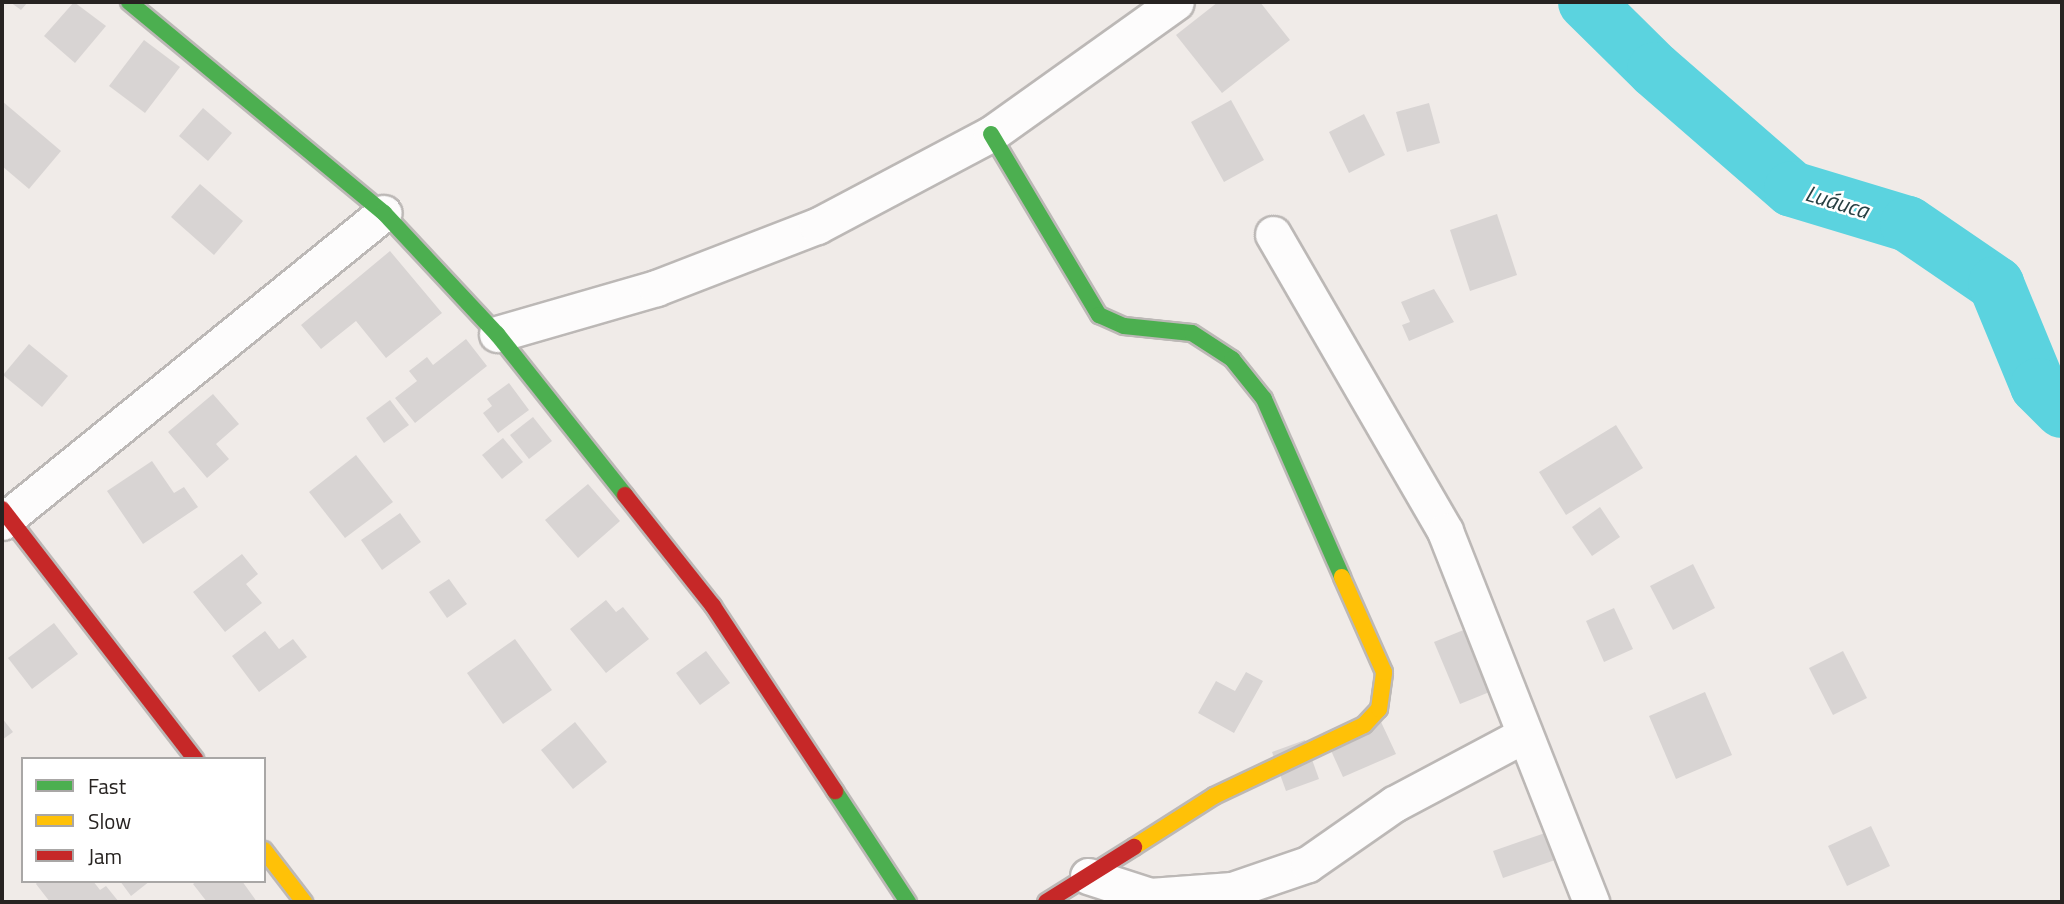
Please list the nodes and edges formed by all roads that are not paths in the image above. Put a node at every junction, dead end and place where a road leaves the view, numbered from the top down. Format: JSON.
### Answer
{"nodes":[{"id":1,"x":129,"y":2,"type":"edge"},
{"id":2,"x":1176,"y":2,"type":"edge"},
{"id":3,"x":991,"y":134,"type":"junction"},
{"id":4,"x":384,"y":214,"type":"junction"},
{"id":5,"x":1273,"y":234,"type":"dead end"},
{"id":6,"x":497,"y":334,"type":"junction"},
{"id":7,"x":4,"y":515,"type":"edge"},
{"id":8,"x":1524,"y":735,"type":"junction"},
{"id":9,"x":193,"y":757,"type":"edge"},
{"id":10,"x":266,"y":853,"type":"edge"},
{"id":11,"x":1088,"y":876,"type":"junction"},
{"id":12,"x":304,"y":902,"type":"edge"},
{"id":13,"x":908,"y":902,"type":"edge"},
{"id":14,"x":1046,"y":902,"type":"edge"},
{"id":15,"x":1591,"y":902,"type":"edge"}],
"edges":[{"from":1,"to":4,"type":"street"},
{"from":2,"to":3,"type":"street"},
{"from":3,"to":6,"type":"street"},
{"from":3,"to":11,"type":"street"},
{"from":4,"to":6,"type":"street"},
{"from":4,"to":7,"type":"street"},
{"from":5,"to":8,"type":"street"},
{"from":6,"to":13,"type":"street"},
{"from":7,"to":9,"type":"street"},
{"from":8,"to":11,"type":"street"},
{"from":8,"to":15,"type":"street"},
{"from":10,"to":12,"type":"street"},
{"from":11,"to":14,"type":"street"}]}
